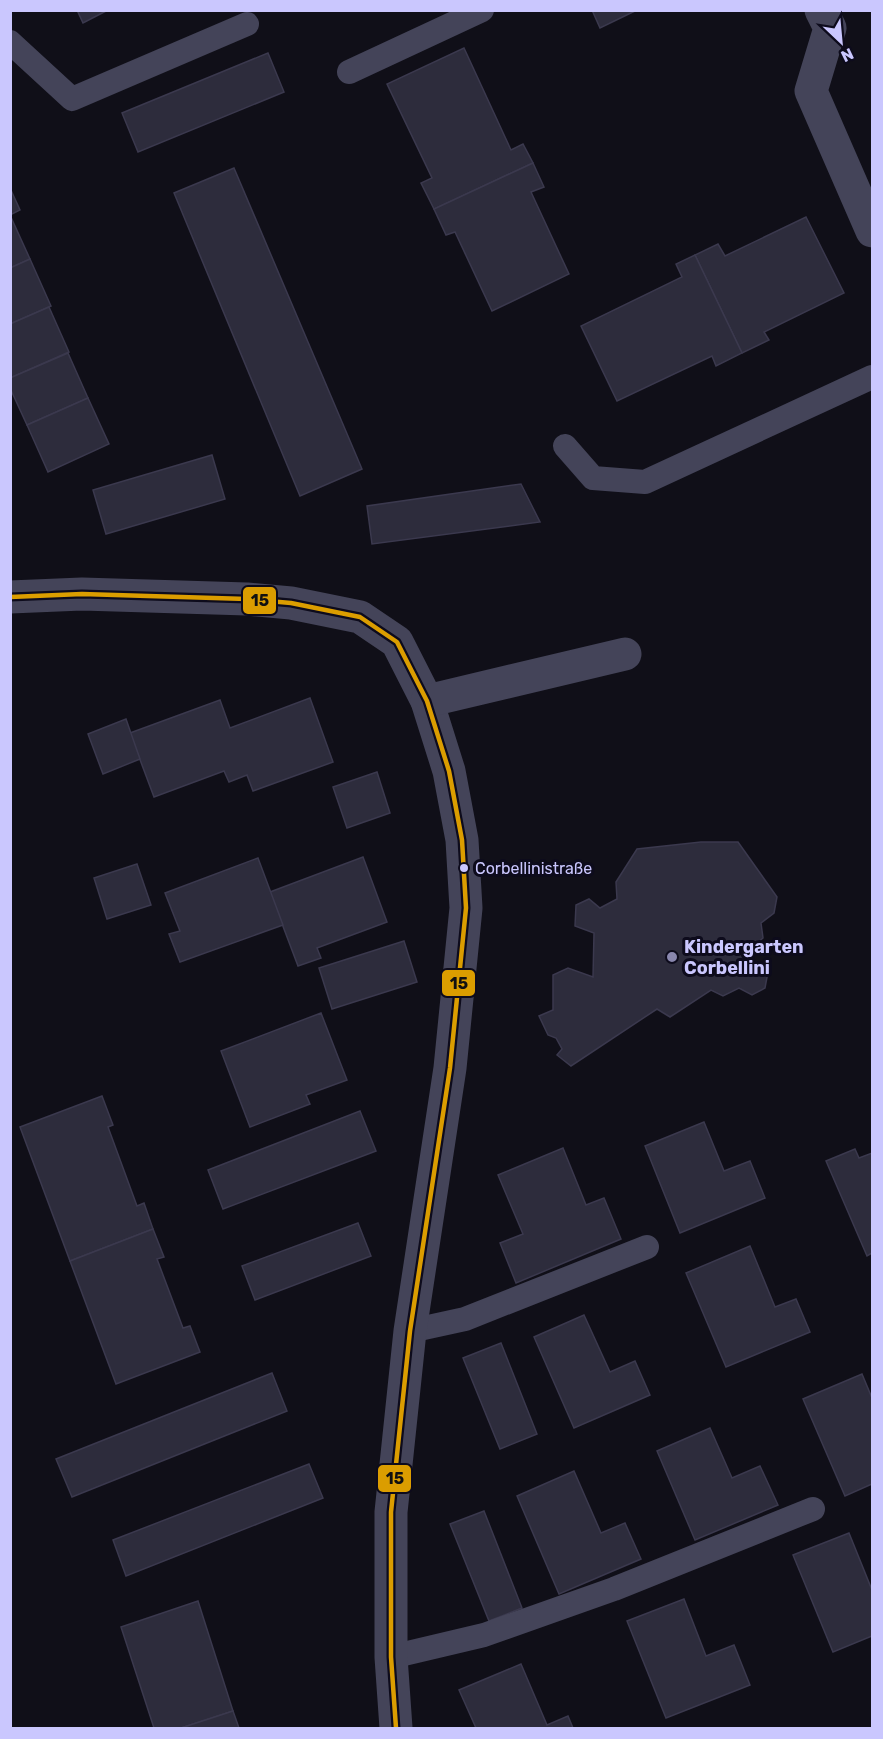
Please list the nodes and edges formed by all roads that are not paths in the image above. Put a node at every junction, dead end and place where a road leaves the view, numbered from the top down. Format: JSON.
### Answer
{"nodes":[{"id":1,"x":482,"y":10,"type":"edge"},
{"id":2,"x":822,"y":11,"type":"edge"},
{"id":3,"x":247,"y":24,"type":"dead end"},
{"id":4,"x":10,"y":42,"type":"edge"},
{"id":5,"x":349,"y":72,"type":"dead end"},
{"id":6,"x":873,"y":231,"type":"edge"},
{"id":7,"x":873,"y":377,"type":"edge"},
{"id":8,"x":565,"y":446,"type":"dead end"},
{"id":9,"x":10,"y":597,"type":"edge"},
{"id":10,"x":625,"y":654,"type":"dead end"},
{"id":11,"x":427,"y":701,"type":"junction"},
{"id":12,"x":647,"y":1247,"type":"dead end"},
{"id":13,"x":410,"y":1331,"type":"junction"},
{"id":14,"x":813,"y":1509,"type":"dead end"},
{"id":15,"x":391,"y":1658,"type":"junction"},
{"id":16,"x":396,"y":1728,"type":"edge"}],
"edges":[{"from":1,"to":5,"type":"lane"},
{"from":2,"to":6,"type":"street"},
{"from":3,"to":4,"type":"lane"},
{"from":7,"to":8,"type":"lane"},
{"from":9,"to":11,"type":"street"},
{"from":10,"to":11,"type":"street"},
{"from":11,"to":13,"type":"street"},
{"from":12,"to":13,"type":"lane"},
{"from":13,"to":15,"type":"street"},
{"from":14,"to":15,"type":"lane"},
{"from":15,"to":16,"type":"street"}]}
